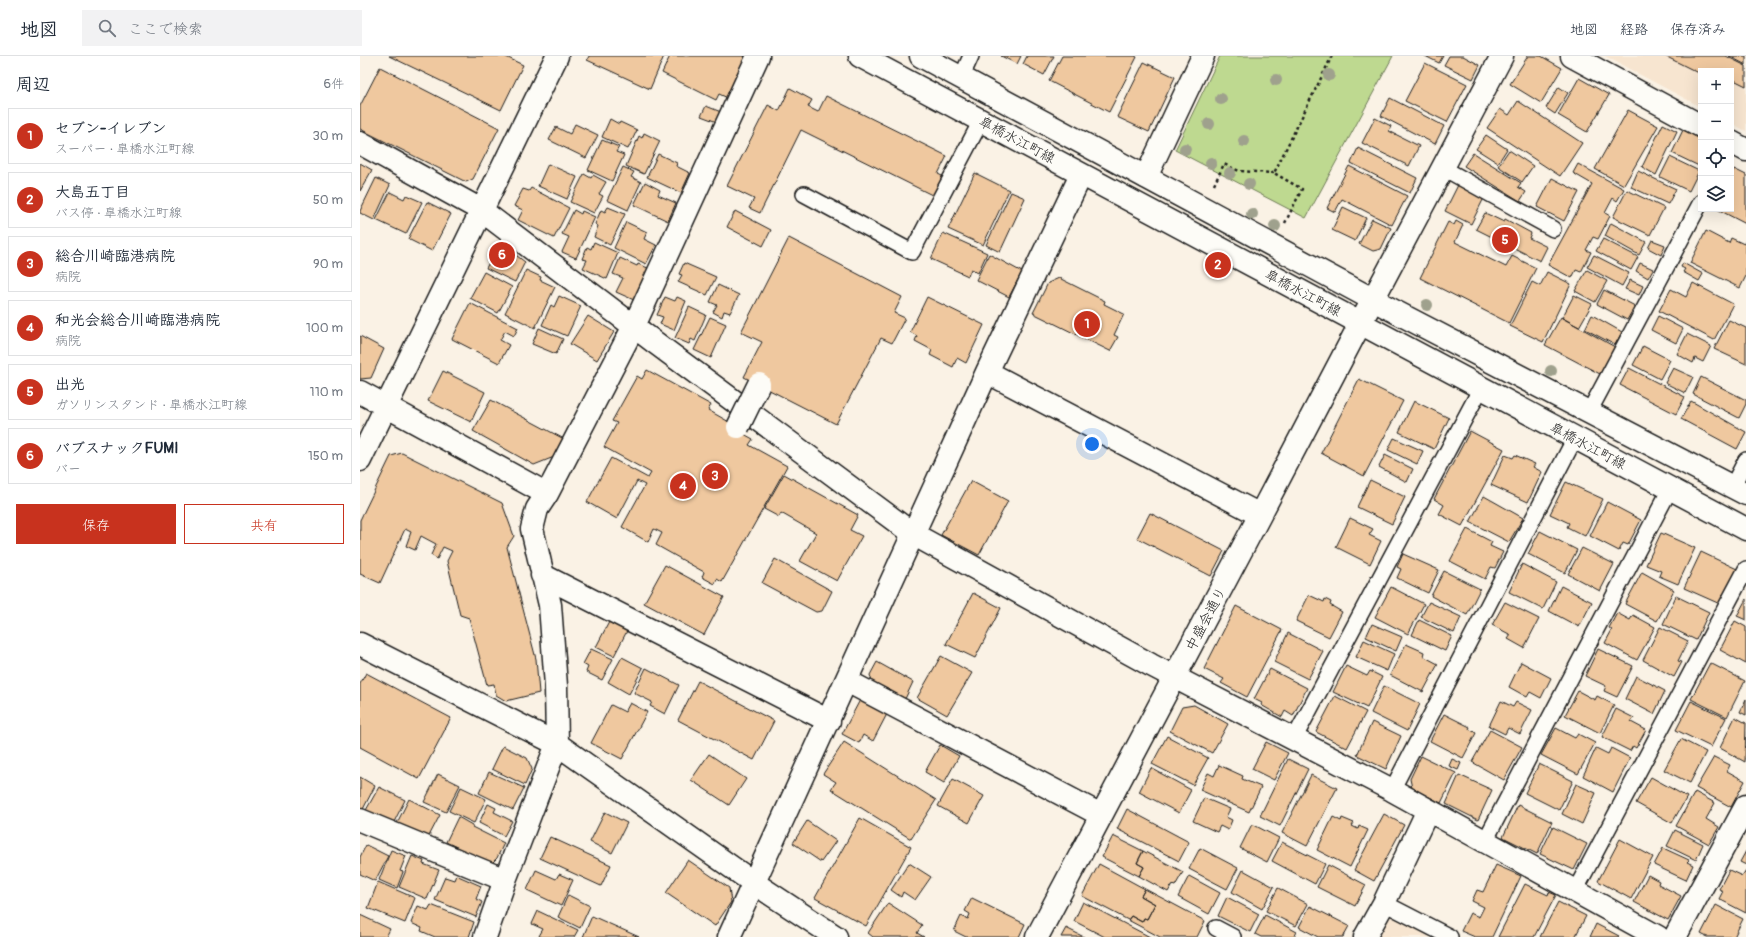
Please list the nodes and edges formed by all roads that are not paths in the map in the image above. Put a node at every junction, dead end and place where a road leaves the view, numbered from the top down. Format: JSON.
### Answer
{"nodes":[{"id":1,"x":557,"y":56,"type":"edge"},
{"id":2,"x":758,"y":56,"type":"edge"},
{"id":3,"x":860,"y":56,"type":"edge"},
{"id":4,"x":921,"y":56,"type":"edge"},
{"id":5,"x":971,"y":56,"type":"edge"},
{"id":6,"x":1203,"y":56,"type":"edge"},
{"id":7,"x":1502,"y":56,"type":"edge"},
{"id":8,"x":1572,"y":56,"type":"edge"},
{"id":9,"x":961,"y":78,"type":"junction"},
{"id":10,"x":981,"y":121,"type":"junction"},
{"id":11,"x":1698,"y":124,"type":"edge"},
{"id":12,"x":360,"y":143,"type":"edge"},
{"id":13,"x":1443,"y":168,"type":"junction"},
{"id":14,"x":1081,"y":175,"type":"junction"},
{"id":15,"x":1146,"y":177,"type":"junction"},
{"id":16,"x":804,"y":194,"type":"dead end"},
{"id":17,"x":1698,"y":208,"type":"edge"},
{"id":18,"x":481,"y":210,"type":"junction"},
{"id":19,"x":1553,"y":229,"type":"dead end"},
{"id":20,"x":1372,"y":299,"type":"junction"},
{"id":21,"x":1360,"y":324,"type":"junction"},
{"id":22,"x":634,"y":326,"type":"junction"},
{"id":23,"x":987,"y":372,"type":"junction"},
{"id":24,"x":759,"y":384,"type":"dead end"},
{"id":25,"x":1481,"y":388,"type":"junction"},
{"id":26,"x":360,"y":392,"type":"edge"},
{"id":27,"x":386,"y":406,"type":"junction"},
{"id":28,"x":1589,"y":412,"type":"junction"},
{"id":29,"x":738,"y":428,"type":"dead end"},
{"id":30,"x":1575,"y":438,"type":"junction"},
{"id":31,"x":360,"y":460,"type":"edge"},
{"id":32,"x":1746,"y":460,"type":"edge"},
{"id":33,"x":1670,"y":489,"type":"junction"},
{"id":34,"x":1739,"y":491,"type":"edge"},
{"id":35,"x":548,"y":494,"type":"junction"},
{"id":36,"x":1260,"y":515,"type":"junction"},
{"id":37,"x":1746,"y":529,"type":"edge"},
{"id":38,"x":913,"y":534,"type":"junction"},
{"id":39,"x":1746,"y":569,"type":"edge"},
{"id":40,"x":542,"y":575,"type":"junction"},
{"id":41,"x":360,"y":644,"type":"edge"},
{"id":42,"x":1175,"y":677,"type":"junction"},
{"id":43,"x":847,"y":681,"type":"junction"},
{"id":44,"x":828,"y":721,"type":"junction"},
{"id":45,"x":1294,"y":739,"type":"junction"},
{"id":46,"x":557,"y":744,"type":"junction"},
{"id":47,"x":1392,"y":790,"type":"junction"},
{"id":48,"x":1746,"y":806,"type":"edge"},
{"id":49,"x":1428,"y":810,"type":"junction"},
{"id":50,"x":1101,"y":815,"type":"junction"},
{"id":51,"x":360,"y":820,"type":"edge"},
{"id":52,"x":1485,"y":841,"type":"junction"},
{"id":53,"x":505,"y":880,"type":"junction"},
{"id":54,"x":754,"y":883,"type":"junction"},
{"id":55,"x":1576,"y":891,"type":"junction"},
{"id":56,"x":1384,"y":903,"type":"junction"},
{"id":57,"x":1216,"y":928,"type":"dead end"},
{"id":58,"x":485,"y":937,"type":"edge"},
{"id":59,"x":729,"y":937,"type":"edge"},
{"id":60,"x":836,"y":937,"type":"edge"},
{"id":61,"x":1037,"y":937,"type":"edge"},
{"id":62,"x":1233,"y":937,"type":"edge"},
{"id":63,"x":1365,"y":937,"type":"edge"},
{"id":64,"x":1450,"y":937,"type":"edge"},
{"id":65,"x":1658,"y":937,"type":"edge"},
{"id":66,"x":1675,"y":937,"type":"edge"}],
"edges":[{"from":1,"to":18,"type":"street"},
{"from":2,"to":22,"type":"street"},
{"from":3,"to":10,"type":"street","name":"皐橋水江町線"},
{"from":4,"to":9,"type":"street","name":"皐橋水江町線"},
{"from":5,"to":9,"type":"lane"},
{"from":6,"to":15,"type":"street"},
{"from":7,"to":13,"type":"street","name":"中盛会通り"},
{"from":8,"to":11,"type":"street"},
{"from":9,"to":15,"type":"street","name":"皐橋水江町線"},
{"from":10,"to":14,"type":"street","name":"皐橋水江町線"},
{"from":10,"to":16,"type":"lane"},
{"from":12,"to":18,"type":"street"},
{"from":13,"to":19,"type":"lane"},
{"from":13,"to":20,"type":"street","name":"中盛会通り"},
{"from":14,"to":21,"type":"street","name":"皐橋水江町線"},
{"from":14,"to":23,"type":"street"},
{"from":15,"to":20,"type":"street","name":"皐橋水江町線"},
{"from":17,"to":28,"type":"lane"},
{"from":18,"to":22,"type":"street"},
{"from":18,"to":27,"type":"street"},
{"from":20,"to":21,"type":"street","name":"中盛会通り"},
{"from":20,"to":28,"type":"street","name":"皐橋水江町線"},
{"from":21,"to":25,"type":"street","name":"皐橋水江町線"},
{"from":21,"to":36,"type":"street","name":"中盛会通り"},
{"from":22,"to":35,"type":"street"},
{"from":22,"to":38,"type":"street"},
{"from":23,"to":36,"type":"street"},
{"from":23,"to":38,"type":"street"},
{"from":24,"to":29,"type":"street","bridge":true},
{"from":25,"to":30,"type":"street","name":"皐橋水江町線"},
{"from":25,"to":45,"type":"lane"},
{"from":26,"to":27,"type":"street"},
{"from":27,"to":31,"type":"street"},
{"from":27,"to":35,"type":"street"},
{"from":28,"to":34,"type":"street","name":"皐橋水江町線"},
{"from":30,"to":33,"type":"street","name":"皐橋水江町線"},
{"from":30,"to":47,"type":"lane"},
{"from":32,"to":34,"type":"lane"},
{"from":33,"to":37,"type":"street","name":"皐橋水江町線"},
{"from":33,"to":52,"type":"lane"},
{"from":35,"to":40,"type":"street"},
{"from":36,"to":42,"type":"street","name":"中盛会通り"},
{"from":38,"to":42,"type":"street"},
{"from":38,"to":43,"type":"street"},
{"from":39,"to":55,"type":"lane"},
{"from":40,"to":44,"type":"street"},
{"from":40,"to":46,"type":"street"},
{"from":41,"to":46,"type":"street"},
{"from":42,"to":45,"type":"street"},
{"from":42,"to":50,"type":"street","name":"中盛会通り"},
{"from":43,"to":44,"type":"street"},
{"from":43,"to":50,"type":"street"},
{"from":44,"to":54,"type":"street"},
{"from":45,"to":47,"type":"street"},
{"from":46,"to":53,"type":"street"},
{"from":46,"to":54,"type":"street"},
{"from":47,"to":49,"type":"street"},
{"from":48,"to":66,"type":"street"},
{"from":49,"to":52,"type":"street"},
{"from":49,"to":56,"type":"street"},
{"from":50,"to":61,"type":"street","name":"中盛会通り"},
{"from":51,"to":53,"type":"street"},
{"from":52,"to":55,"type":"street"},
{"from":53,"to":58,"type":"street"},
{"from":54,"to":59,"type":"street"},
{"from":54,"to":60,"type":"street"},
{"from":55,"to":65,"type":"street"},
{"from":56,"to":63,"type":"street"},
{"from":56,"to":64,"type":"lane"},
{"from":57,"to":62,"type":"lane"}]}
